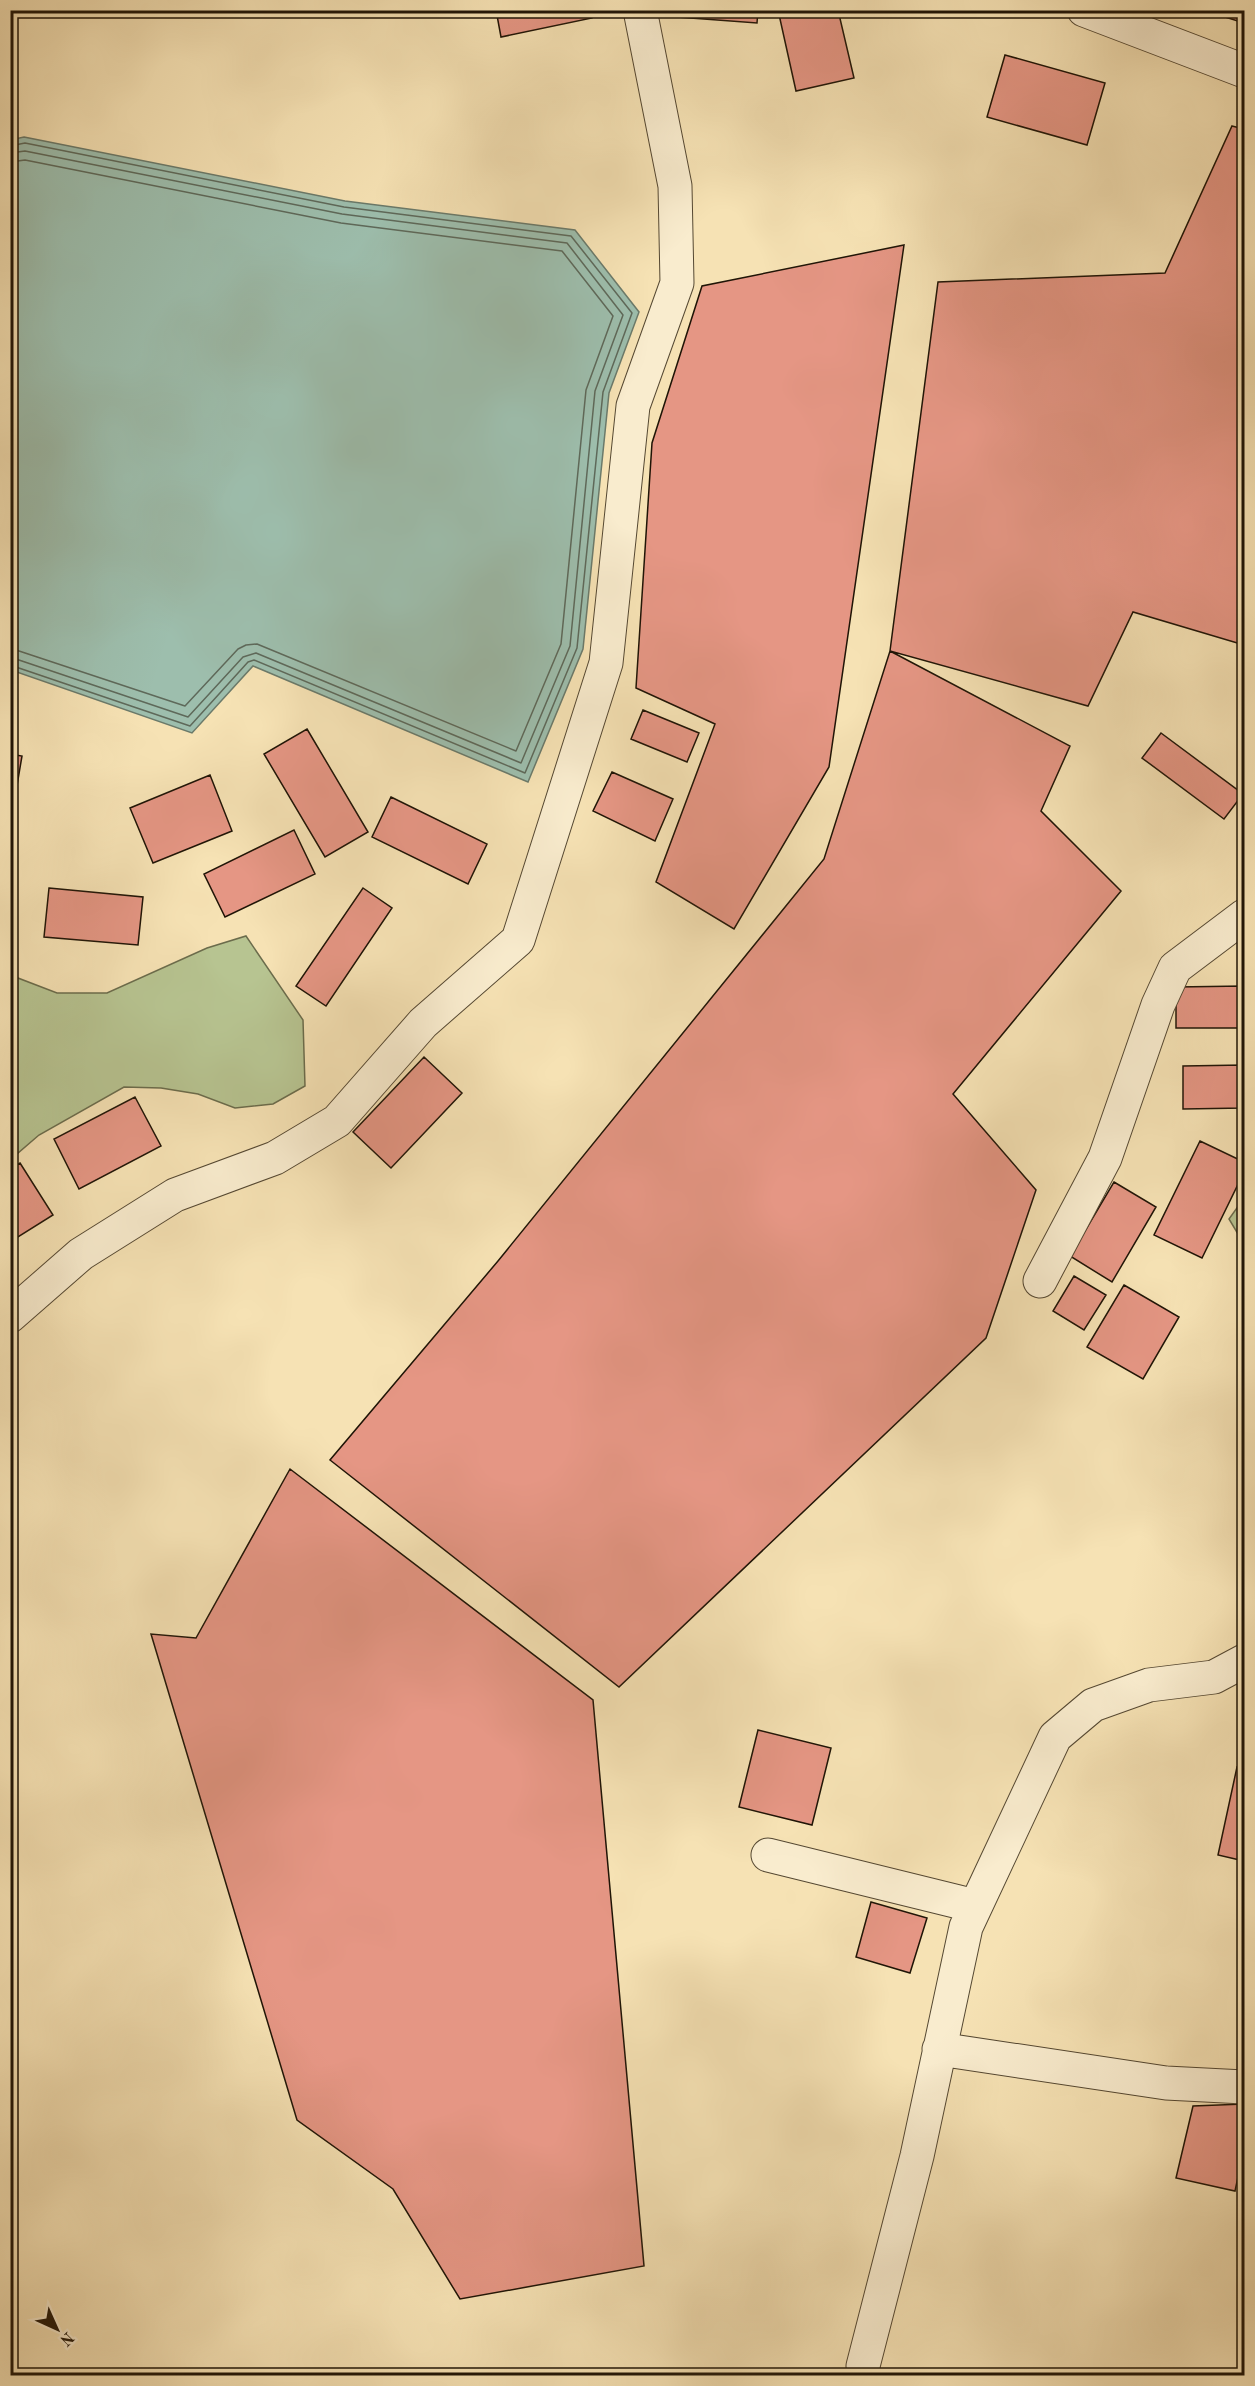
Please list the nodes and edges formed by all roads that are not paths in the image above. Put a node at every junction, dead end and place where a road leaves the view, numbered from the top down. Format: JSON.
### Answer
{"nodes":[{"id":1,"x":640,"y":10,"type":"edge"},
{"id":2,"x":1084,"y":10,"type":"edge"},
{"id":3,"x":1245,"y":71,"type":"edge"},
{"id":4,"x":1245,"y":916,"type":"edge"},
{"id":5,"x":1040,"y":1281,"type":"dead end"},
{"id":6,"x":10,"y":1316,"type":"edge"},
{"id":7,"x":1240,"y":1673,"type":"edge"},
{"id":8,"x":768,"y":1855,"type":"dead end"},
{"id":9,"x":975,"y":1906,"type":"junction"},
{"id":10,"x":939,"y":2049,"type":"junction"},
{"id":11,"x":1245,"y":2087,"type":"edge"},
{"id":12,"x":864,"y":2376,"type":"edge"}],
"edges":[{"from":1,"to":6,"type":"street"},
{"from":2,"to":3,"type":"street"},
{"from":4,"to":5,"type":"street"},
{"from":7,"to":9,"type":"street"},
{"from":8,"to":9,"type":"street"},
{"from":9,"to":10,"type":"street"},
{"from":10,"to":11,"type":"street"},
{"from":10,"to":12,"type":"street"}]}
